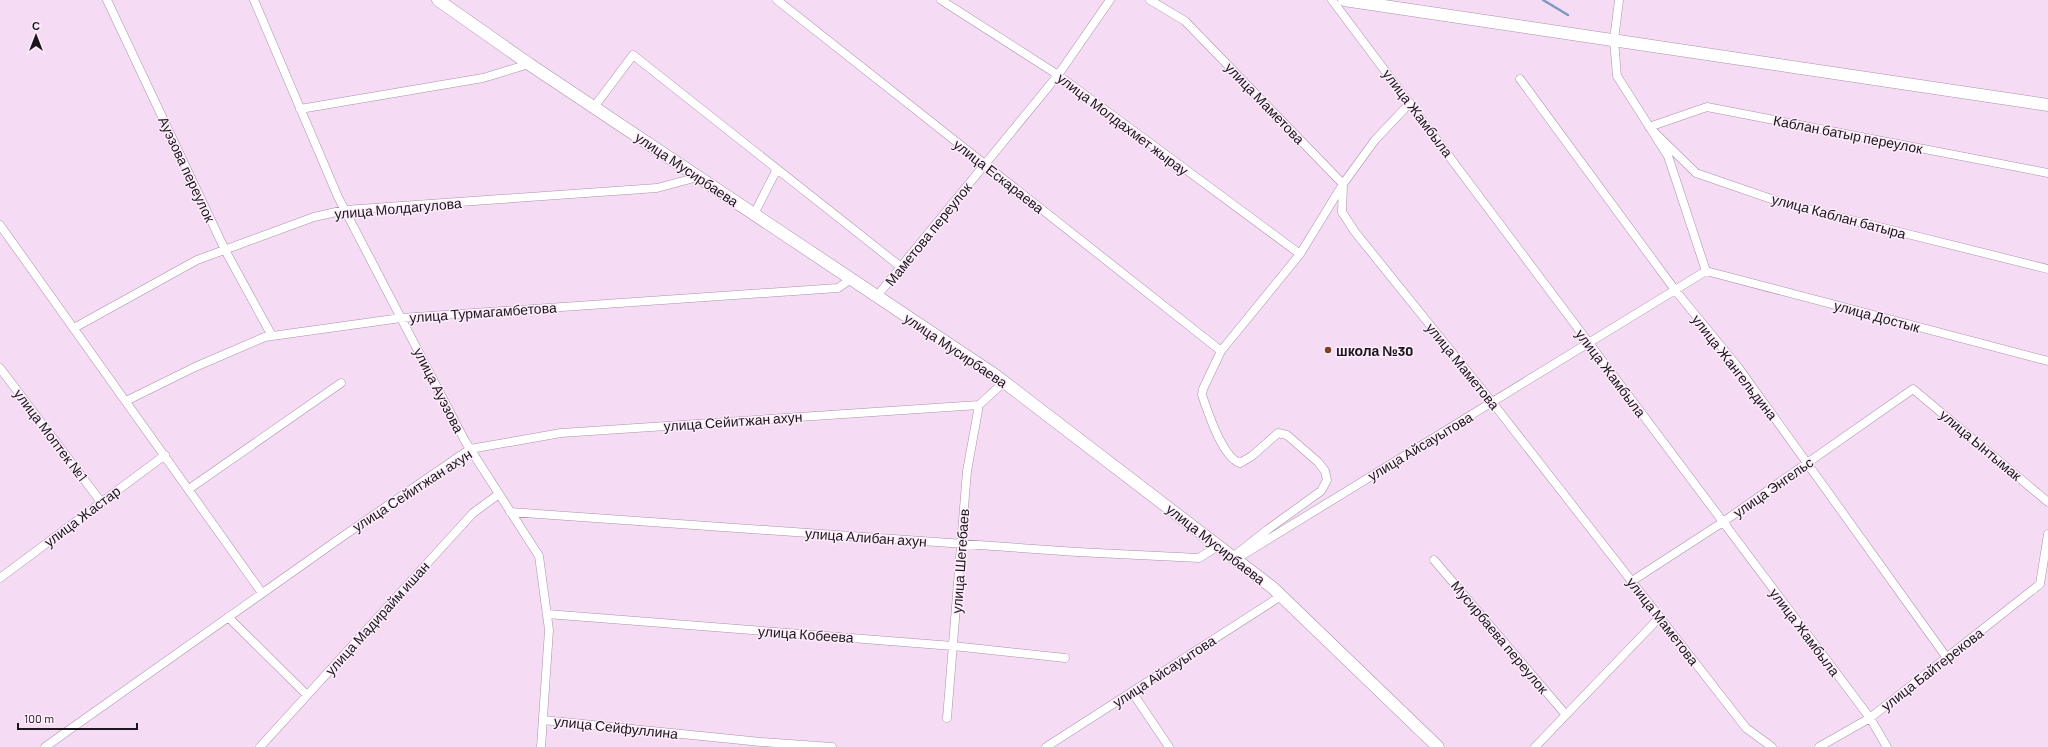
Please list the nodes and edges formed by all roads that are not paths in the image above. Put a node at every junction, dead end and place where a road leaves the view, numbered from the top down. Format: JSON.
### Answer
{"nodes":[{"id":1,"x":107,"y":0,"type":"edge"},
{"id":2,"x":254,"y":0,"type":"edge"},
{"id":3,"x":438,"y":0,"type":"edge"},
{"id":4,"x":777,"y":0,"type":"edge"},
{"id":5,"x":941,"y":0,"type":"edge"},
{"id":6,"x":1110,"y":0,"type":"edge"},
{"id":7,"x":1150,"y":0,"type":"edge"},
{"id":8,"x":1332,"y":0,"type":"edge"},
{"id":9,"x":1344,"y":0,"type":"edge"},
{"id":10,"x":1619,"y":0,"type":"edge"},
{"id":11,"x":1614,"y":40,"type":"junction"},
{"id":12,"x":529,"y":64,"type":"junction"},
{"id":13,"x":1058,"y":75,"type":"junction"},
{"id":14,"x":1520,"y":79,"type":"dead end"},
{"id":15,"x":1410,"y":103,"type":"junction"},
{"id":16,"x":2048,"y":105,"type":"edge"},
{"id":17,"x":594,"y":107,"type":"junction"},
{"id":18,"x":300,"y":109,"type":"junction"},
{"id":19,"x":1649,"y":127,"type":"junction"},
{"id":20,"x":984,"y":165,"type":"junction"},
{"id":21,"x":777,"y":169,"type":"junction"},
{"id":22,"x":2048,"y":173,"type":"edge"},
{"id":23,"x":698,"y":177,"type":"junction"},
{"id":24,"x":1343,"y":184,"type":"junction"},
{"id":25,"x":345,"y":210,"type":"junction"},
{"id":26,"x":754,"y":214,"type":"junction"},
{"id":27,"x":0,"y":225,"type":"edge"},
{"id":28,"x":225,"y":250,"type":"junction"},
{"id":29,"x":1300,"y":254,"type":"junction"},
{"id":30,"x":901,"y":267,"type":"junction"},
{"id":31,"x":2048,"y":269,"type":"edge"},
{"id":32,"x":1706,"y":271,"type":"junction"},
{"id":33,"x":851,"y":279,"type":"junction"},
{"id":34,"x":1675,"y":290,"type":"junction"},
{"id":35,"x":877,"y":296,"type":"junction"},
{"id":36,"x":401,"y":318,"type":"junction"},
{"id":37,"x":74,"y":328,"type":"junction"},
{"id":38,"x":272,"y":336,"type":"junction"},
{"id":39,"x":1589,"y":343,"type":"junction"},
{"id":40,"x":1221,"y":350,"type":"junction"},
{"id":41,"x":2048,"y":361,"type":"edge"},
{"id":42,"x":0,"y":368,"type":"edge"},
{"id":43,"x":1004,"y":382,"type":"junction"},
{"id":44,"x":341,"y":383,"type":"dead end"},
{"id":45,"x":1913,"y":389,"type":"joint"},
{"id":46,"x":126,"y":401,"type":"junction"},
{"id":47,"x":1492,"y":402,"type":"junction"},
{"id":48,"x":979,"y":405,"type":"junction"},
{"id":49,"x":470,"y":449,"type":"junction"},
{"id":50,"x":165,"y":455,"type":"junction"},
{"id":51,"x":1807,"y":463,"type":"junction"},
{"id":52,"x":189,"y":489,"type":"junction"},
{"id":53,"x":499,"y":494,"type":"junction"},
{"id":54,"x":101,"y":502,"type":"junction"},
{"id":55,"x":2048,"y":502,"type":"edge"},
{"id":56,"x":510,"y":512,"type":"junction"},
{"id":57,"x":1723,"y":522,"type":"junction"},
{"id":58,"x":2048,"y":534,"type":"edge"},
{"id":59,"x":962,"y":544,"type":"junction"},
{"id":60,"x":1218,"y":546,"type":"junction"},
{"id":61,"x":1234,"y":558,"type":"junction"},
{"id":62,"x":1434,"y":560,"type":"dead end"},
{"id":63,"x":0,"y":578,"type":"edge"},
{"id":64,"x":1632,"y":581,"type":"junction"},
{"id":65,"x":262,"y":593,"type":"junction"},
{"id":66,"x":1281,"y":596,"type":"junction"},
{"id":67,"x":547,"y":614,"type":"junction"},
{"id":68,"x":1660,"y":617,"type":"junction"},
{"id":69,"x":228,"y":618,"type":"junction"},
{"id":70,"x":953,"y":646,"type":"junction"},
{"id":71,"x":1065,"y":658,"type":"dead end"},
{"id":72,"x":1947,"y":658,"type":"junction"},
{"id":73,"x":1132,"y":692,"type":"junction"},
{"id":74,"x":307,"y":695,"type":"junction"},
{"id":75,"x":1566,"y":715,"type":"junction"},
{"id":76,"x":947,"y":718,"type":"dead end"},
{"id":77,"x":1870,"y":718,"type":"junction"},
{"id":78,"x":543,"y":720,"type":"junction"},
{"id":79,"x":1057,"y":744,"type":"edge"},
{"id":80,"x":45,"y":747,"type":"edge"},
{"id":81,"x":260,"y":747,"type":"edge"},
{"id":82,"x":541,"y":747,"type":"edge"},
{"id":83,"x":832,"y":747,"type":"edge"},
{"id":84,"x":1046,"y":747,"type":"edge"},
{"id":85,"x":1169,"y":747,"type":"edge"},
{"id":86,"x":1438,"y":747,"type":"edge"},
{"id":87,"x":1535,"y":747,"type":"edge"},
{"id":88,"x":1772,"y":747,"type":"edge"},
{"id":89,"x":1819,"y":747,"type":"edge"},
{"id":90,"x":1887,"y":747,"type":"edge"}],
"edges":[{"from":1,"to":28,"type":"street","name":"Ауэзова переулок"},
{"from":2,"to":18,"type":"street","name":"улица Ауэзова"},
{"from":3,"to":12,"type":"street","name":"улица Мусирбаева"},
{"from":4,"to":20,"type":"street","name":"улица Ескараева"},
{"from":5,"to":13,"type":"street","name":"улица Молдахмет жырау"},
{"from":6,"to":13,"type":"street","name":"Маметова переулок"},
{"from":7,"to":24,"type":"street","name":"улица Маметова"},
{"from":8,"to":15,"type":"street","name":"улица Жамбыла"},
{"from":9,"to":11,"type":"street"},
{"from":10,"to":11,"type":"street"},
{"from":11,"to":16,"type":"street"},
{"from":11,"to":19,"type":"street"},
{"from":12,"to":17,"type":"street","name":"улица Мусирбаева"},
{"from":12,"to":18,"type":"street"},
{"from":13,"to":20,"type":"street","name":"Маметова переулок"},
{"from":13,"to":29,"type":"street","name":"улица Молдахмет жырау"},
{"from":14,"to":34,"type":"street","name":"улица Жангельдина"},
{"from":15,"to":24,"type":"street"},
{"from":15,"to":39,"type":"street","name":"улица Жамбыла"},
{"from":17,"to":21,"type":"street"},
{"from":17,"to":23,"type":"street","name":"улица Мусирбаева"},
{"from":18,"to":25,"type":"street","name":"улица Ауэзова"},
{"from":19,"to":22,"type":"street","name":"Каблан батыр переулок"},
{"from":19,"to":31,"type":"street","name":"улица Каблан батыра"},
{"from":19,"to":32,"type":"street"},
{"from":20,"to":30,"type":"street","name":"Маметова переулок"},
{"from":20,"to":40,"type":"street","name":"улица Ескараева"},
{"from":21,"to":26,"type":"street"},
{"from":21,"to":30,"type":"street"},
{"from":23,"to":25,"type":"street","name":"улица Молдагулова"},
{"from":23,"to":26,"type":"street","name":"улица Мусирбаева"},
{"from":24,"to":29,"type":"street"},
{"from":24,"to":47,"type":"street","name":"улица Маметова"},
{"from":25,"to":28,"type":"street","name":"улица Молдагулова"},
{"from":25,"to":36,"type":"street","name":"улица Ауэзова"},
{"from":26,"to":33,"type":"street","name":"улица Мусирбаева"},
{"from":27,"to":37,"type":"street"},
{"from":28,"to":37,"type":"street","name":"улица Молдагулова"},
{"from":28,"to":38,"type":"street","name":"Ауэзова переулок"},
{"from":29,"to":40,"type":"street"},
{"from":30,"to":35,"type":"street","name":"Маметова переулок"},
{"from":32,"to":34,"type":"street","name":"улица Айсауытова"},
{"from":32,"to":41,"type":"street","name":"улица Достык"},
{"from":33,"to":35,"type":"street","name":"улица Мусирбаева"},
{"from":33,"to":36,"type":"street","name":"улица Турмагамбетова"},
{"from":34,"to":39,"type":"street","name":"улица Айсауытова"},
{"from":34,"to":51,"type":"street","name":"улица Жангельдина"},
{"from":35,"to":43,"type":"street","name":"улица Мусирбаева"},
{"from":36,"to":38,"type":"street","name":"улица Турмагамбетова"},
{"from":36,"to":49,"type":"street","name":"улица Ауэзова"},
{"from":37,"to":46,"type":"street"},
{"from":38,"to":46,"type":"street","name":"улица Турмагамбетова"},
{"from":39,"to":47,"type":"street","name":"улица Айсауытова"},
{"from":39,"to":57,"type":"street","name":"улица Жамбыла"},
{"from":40,"to":61,"type":"street"},
{"from":42,"to":54,"type":"street","name":"улица Моптек №1"},
{"from":43,"to":48,"type":"street"},
{"from":43,"to":60,"type":"street","name":"улица Мусирбаева"},
{"from":44,"to":52,"type":"street"},
{"from":45,"to":51,"type":"street","name":"улица Энгельс"},
{"from":45,"to":55,"type":"street","name":"улица Ынтымак"},
{"from":46,"to":50,"type":"street"},
{"from":47,"to":61,"type":"street","name":"улица Айсауытова"},
{"from":47,"to":64,"type":"street","name":"улица Маметова"},
{"from":48,"to":49,"type":"street","name":"улица Сейитжан ахун"},
{"from":48,"to":59,"type":"street","name":"улица Шегебаев"},
{"from":49,"to":53,"type":"street","name":"улица Ауэзова"},
{"from":49,"to":65,"type":"street","name":"улица Сейитжан ахун"},
{"from":50,"to":52,"type":"street"},
{"from":50,"to":54,"type":"street","name":"улица Жастар"},
{"from":51,"to":57,"type":"street","name":"улица Энгельс"},
{"from":51,"to":72,"type":"street","name":"улица Жангельдина"},
{"from":52,"to":65,"type":"street"},
{"from":53,"to":56,"type":"street","name":"улица Ауэзова"},
{"from":53,"to":74,"type":"street","name":"улица Мадирайм ишан"},
{"from":54,"to":63,"type":"street","name":"улица Жастар"},
{"from":56,"to":59,"type":"street","name":"улица Алибан ахун"},
{"from":56,"to":67,"type":"street","name":"улица Ауэзова"},
{"from":57,"to":64,"type":"street","name":"улица Энгельс"},
{"from":57,"to":77,"type":"street","name":"улица Жамбыла"},
{"from":58,"to":72,"type":"street","name":"улица Байтерекова"},
{"from":59,"to":60,"type":"street","name":"улица Алибан ахун"},
{"from":59,"to":70,"type":"street","name":"улица Шегебаев"},
{"from":60,"to":61,"type":"street","name":"улица Мусирбаева"},
{"from":61,"to":66,"type":"street","name":"улица Мусирбаева"},
{"from":62,"to":75,"type":"street","name":"Мусирбаева переулок"},
{"from":64,"to":68,"type":"street","name":"улица Маметова"},
{"from":65,"to":69,"type":"street","name":"улица Сейитжан ахун"},
{"from":66,"to":73,"type":"street","name":"улица Айсауытова"},
{"from":66,"to":86,"type":"street","name":"улица Мусирбаева"},
{"from":67,"to":70,"type":"street","name":"улица Кобеева"},
{"from":67,"to":78,"type":"street","name":"улица Ауэзова"},
{"from":68,"to":75,"type":"street"},
{"from":68,"to":88,"type":"street","name":"улица Маметова"},
{"from":69,"to":74,"type":"street"},
{"from":69,"to":80,"type":"street","name":"улица Сейитжан ахун"},
{"from":70,"to":71,"type":"street","name":"улица Кобеева"},
{"from":70,"to":76,"type":"street","name":"улица Шегебаев"},
{"from":72,"to":77,"type":"street","name":"улица Байтерекова"},
{"from":73,"to":79,"type":"street","name":"улица Айсауытова"},
{"from":73,"to":85,"type":"street"},
{"from":74,"to":81,"type":"street","name":"улица Мадирайм ишан"},
{"from":75,"to":87,"type":"street"},
{"from":77,"to":89,"type":"street","name":"улица Байтерекова"},
{"from":77,"to":90,"type":"street","name":"улица Жамбыла"},
{"from":78,"to":82,"type":"street","name":"улица Ауэзова"},
{"from":78,"to":83,"type":"street","name":"улица Сейфуллина"},
{"from":79,"to":84,"type":"street","name":"улица Айсауытова"}]}
